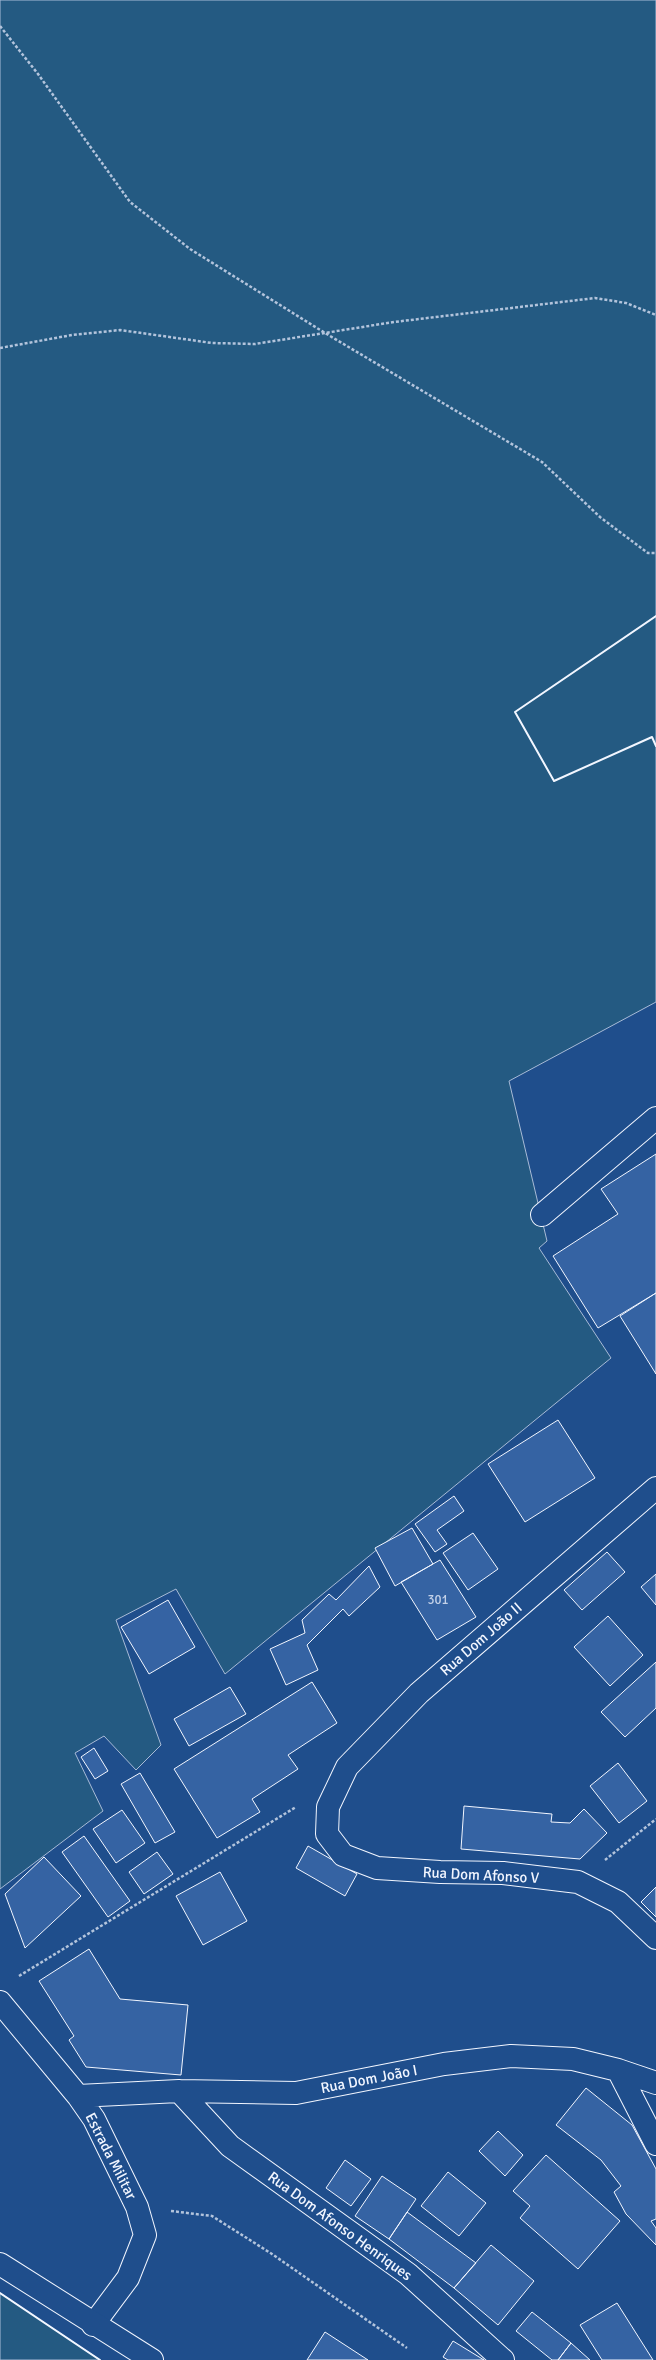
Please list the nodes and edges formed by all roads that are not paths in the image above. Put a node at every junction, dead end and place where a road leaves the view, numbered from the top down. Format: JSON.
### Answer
{"nodes":[{"id":1,"x":656,"y":1118,"type":"edge"},
{"id":2,"x":542,"y":1215,"type":"dead end"},
{"id":3,"x":656,"y":1488,"type":"edge"},
{"id":4,"x":328,"y":1807,"type":"joint"},
{"id":5,"x":656,"y":1938,"type":"edge"},
{"id":6,"x":0,"y":2002,"type":"edge"},
{"id":7,"x":618,"y":2070,"type":"junction"},
{"id":8,"x":656,"y":2083,"type":"edge"},
{"id":9,"x":179,"y":2090,"type":"junction"},
{"id":10,"x":78,"y":2096,"type":"junction"},
{"id":11,"x":656,"y":2144,"type":"edge"},
{"id":12,"x":0,"y":2264,"type":"edge"},
{"id":13,"x":93,"y":2325,"type":"junction"},
{"id":14,"x":152,"y":2360,"type":"edge"},
{"id":15,"x":503,"y":2360,"type":"edge"}],
"edges":[{"from":1,"to":2,"type":"street"},
{"from":3,"to":4,"type":"street","name":"Rua Dom João II"},
{"from":4,"to":5,"type":"street","name":"Rua Dom Afonso V"},
{"from":6,"to":10,"type":"street","name":"Estrada Militar"},
{"from":7,"to":8,"type":"street","name":"Rua Dom João I"},
{"from":7,"to":9,"type":"street","name":"Rua Dom João I"},
{"from":7,"to":11,"type":"street"},
{"from":9,"to":10,"type":"street","name":"Rua Dom João I"},
{"from":9,"to":15,"type":"street","name":"Rua Dom Afonso Henriques"},
{"from":10,"to":13,"type":"street","name":"Estrada Militar"},
{"from":12,"to":13,"type":"street"},
{"from":13,"to":14,"type":"street"}]}
